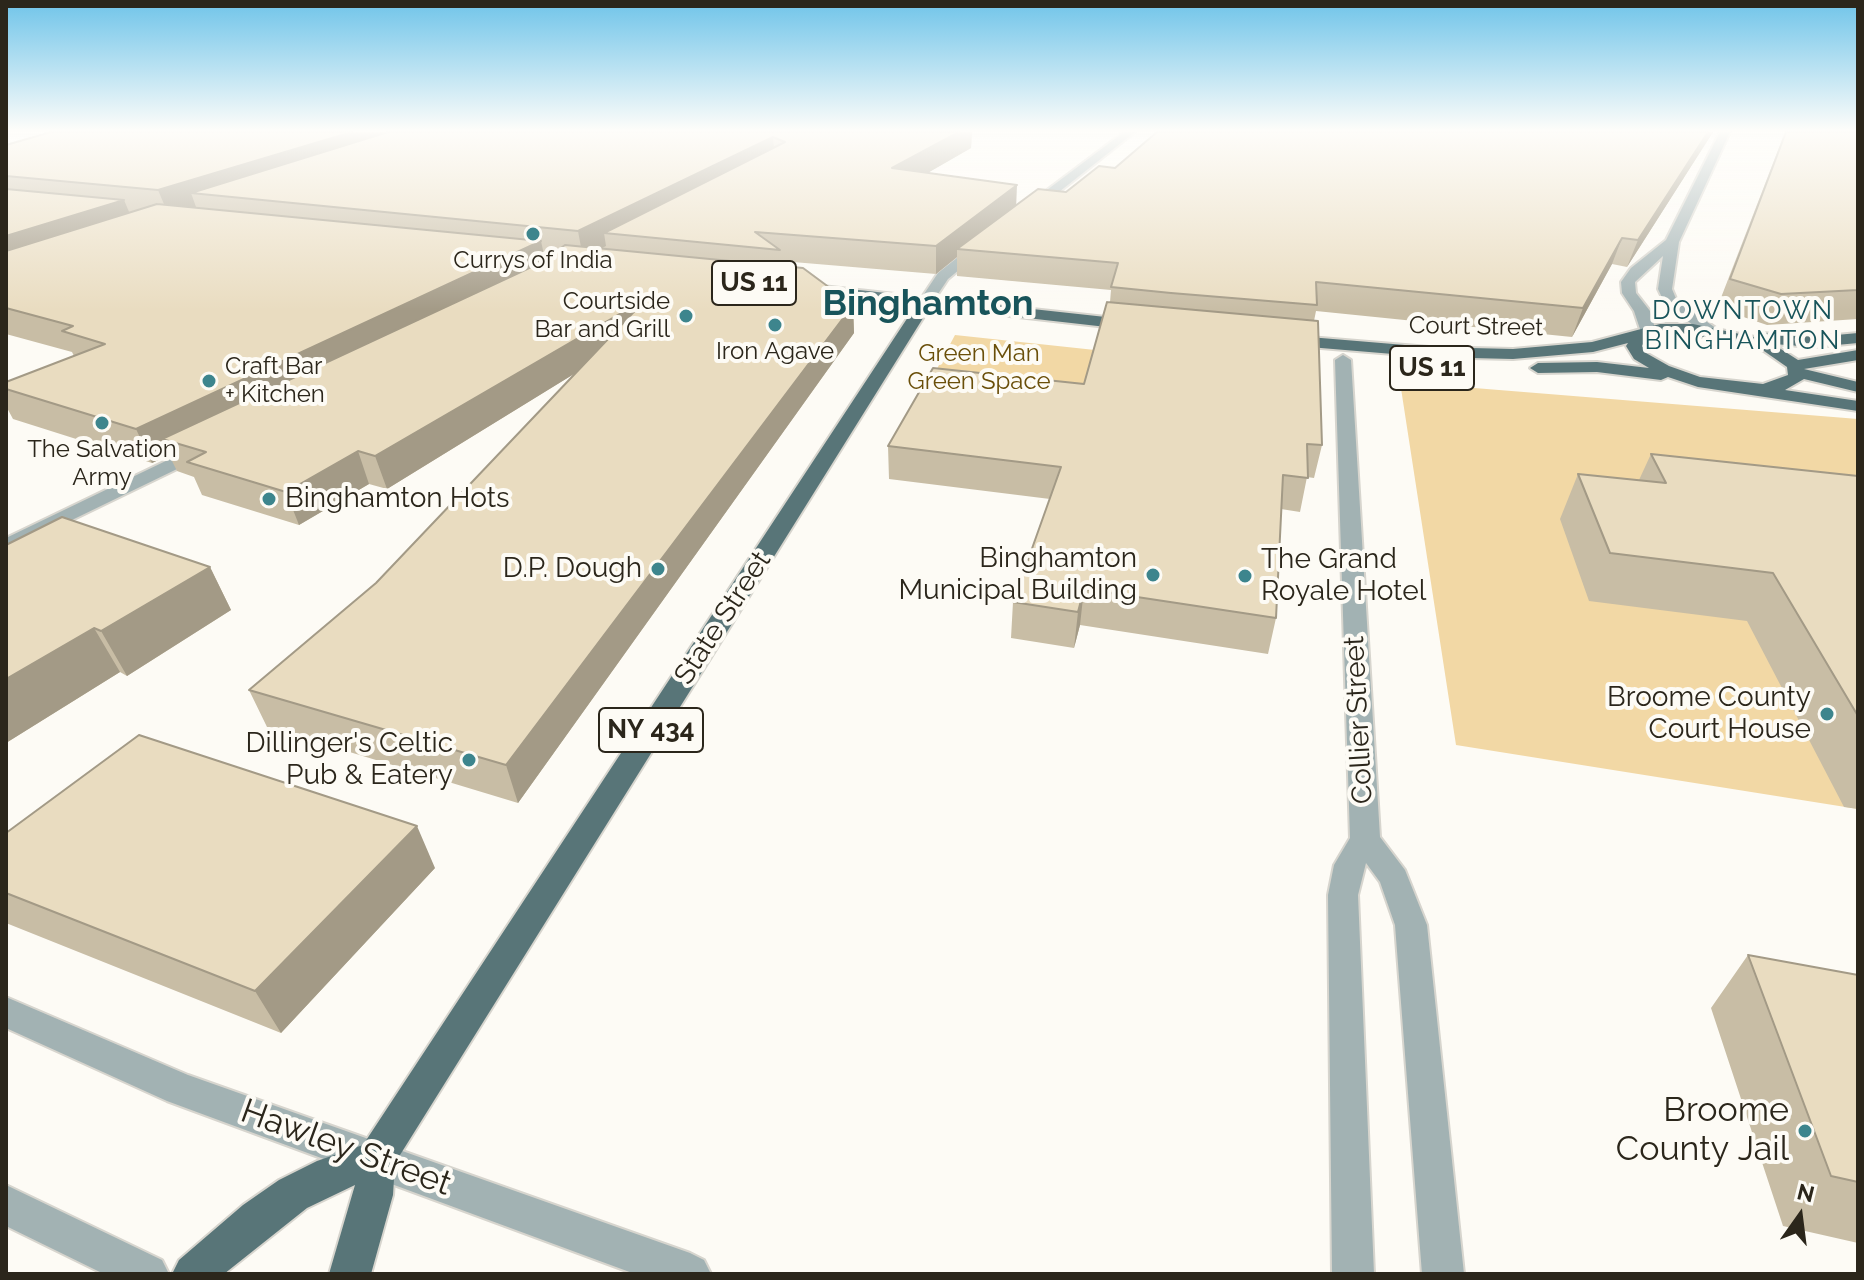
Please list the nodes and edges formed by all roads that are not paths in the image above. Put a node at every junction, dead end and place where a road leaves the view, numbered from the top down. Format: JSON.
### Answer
{"nodes":[{"id":1,"x":1052,"y":192,"type":"edge"},
{"id":2,"x":1696,"y":192,"type":"edge"},
{"id":3,"x":1011,"y":223,"type":"edge"},
{"id":4,"x":998,"y":232,"type":"edge"},
{"id":5,"x":1672,"y":242,"type":"junction"},
{"id":6,"x":787,"y":287,"type":"edge"},
{"id":7,"x":927,"y":300,"type":"junction"},
{"id":8,"x":1153,"y":328,"type":"edge"},
{"id":9,"x":1712,"y":331,"type":"junction"},
{"id":10,"x":1643,"y":334,"type":"junction"},
{"id":11,"x":1731,"y":335,"type":"junction"},
{"id":12,"x":1858,"y":338,"type":"edge"},
{"id":13,"x":1858,"y":355,"type":"edge"},
{"id":14,"x":1343,"y":360,"type":"junction"},
{"id":15,"x":1796,"y":368,"type":"junction"},
{"id":16,"x":1698,"y":382,"type":"junction"},
{"id":17,"x":1858,"y":387,"type":"edge"},
{"id":18,"x":1737,"y":389,"type":"junction"},
{"id":19,"x":1858,"y":406,"type":"edge"},
{"id":20,"x":216,"y":443,"type":"edge"},
{"id":21,"x":6,"y":546,"type":"edge"},
{"id":22,"x":1365,"y":839,"type":"junction"},
{"id":23,"x":6,"y":1012,"type":"edge"},
{"id":24,"x":376,"y":1159,"type":"junction"},
{"id":25,"x":6,"y":1205,"type":"edge"},
{"id":26,"x":148,"y":1274,"type":"edge"},
{"id":27,"x":193,"y":1274,"type":"edge"},
{"id":28,"x":350,"y":1274,"type":"edge"},
{"id":29,"x":690,"y":1274,"type":"edge"},
{"id":30,"x":1353,"y":1274,"type":"edge"},
{"id":31,"x":1443,"y":1274,"type":"edge"}],
"edges":[{"from":1,"to":3,"type":"street"},
{"from":2,"to":5,"type":"street"},
{"from":4,"to":7,"type":"street","name":"State Street"},
{"from":5,"to":9,"type":"street"},
{"from":5,"to":10,"type":"street"},
{"from":6,"to":7,"type":"main road","number":"US 11"},
{"from":7,"to":8,"type":"main road","number":"US 11"},
{"from":7,"to":24,"type":"main road","name":"State Street","number":"NY 434"},
{"from":9,"to":10,"type":"main road","number":"US 11"},
{"from":9,"to":11,"type":"main road","number":"US 11"},
{"from":10,"to":14,"type":"main road","name":"Court Street","number":"US 11"},
{"from":10,"to":16,"type":"main road"},
{"from":11,"to":12,"type":"main road","number":"US 11"},
{"from":11,"to":15,"type":"main road"},
{"from":13,"to":15,"type":"main road","number":"US 11"},
{"from":14,"to":16,"type":"main road","name":"Court Street","number":"US 11"},
{"from":14,"to":22,"type":"street","name":"Collier Street"},
{"from":15,"to":17,"type":"main road"},
{"from":15,"to":18,"type":"main road","number":"US 11"},
{"from":16,"to":18,"type":"main road","number":"US 11"},
{"from":18,"to":19,"type":"main road"},
{"from":20,"to":21,"type":"street"},
{"from":22,"to":30,"type":"street","name":"Collier Street"},
{"from":22,"to":31,"type":"street","name":"Collier Street"},
{"from":23,"to":24,"type":"street","name":"Hawley Street"},
{"from":24,"to":27,"type":"main road"},
{"from":24,"to":28,"type":"main road","name":"State Street","number":"NY 434"},
{"from":24,"to":29,"type":"street","name":"Hawley Street"},
{"from":25,"to":26,"type":"street"}]}
